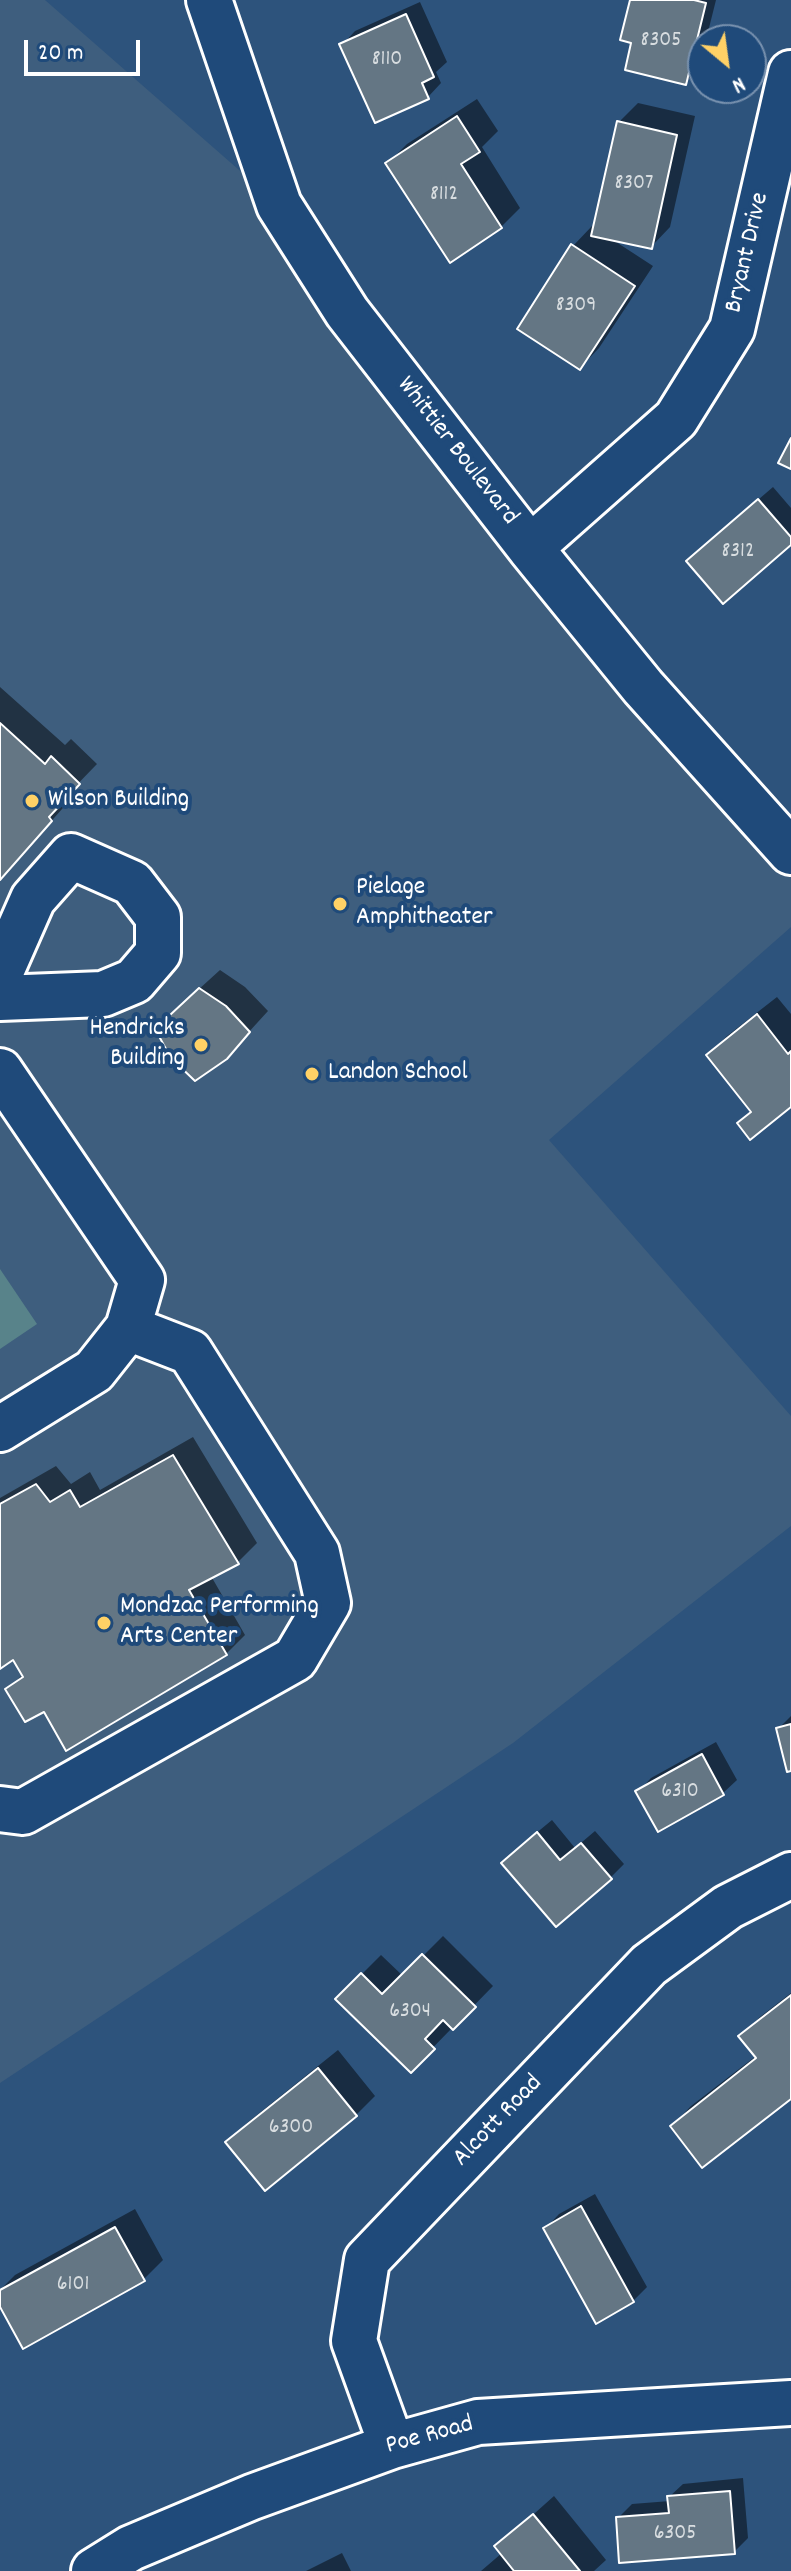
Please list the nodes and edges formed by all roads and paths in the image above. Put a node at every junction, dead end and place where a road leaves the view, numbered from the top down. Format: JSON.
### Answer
{"nodes":[{"id":1,"x":209,"y":0,"type":"edge"},
{"id":2,"x":791,"y":73,"type":"edge"},
{"id":3,"x":530,"y":548,"type":"junction"},
{"id":4,"x":791,"y":852,"type":"edge"},
{"id":5,"x":0,"y":974,"type":"edge"},
{"id":6,"x":0,"y":998,"type":"edge"},
{"id":7,"x":0,"y":1071,"type":"edge"},
{"id":8,"x":128,"y":1328,"type":"junction"},
{"id":9,"x":0,"y":1429,"type":"edge"},
{"id":10,"x":0,"y":1809,"type":"edge"},
{"id":11,"x":791,"y":1875,"type":"edge"},
{"id":12,"x":791,"y":2403,"type":"edge"},
{"id":13,"x":392,"y":2446,"type":"junction"},
{"id":14,"x":94,"y":2571,"type":"edge"}],
"edges":[{"from":1,"to":3,"type":"street","name":"Whittier Boulevard"},
{"from":2,"to":3,"type":"street","name":"Bryant Drive"},
{"from":3,"to":4,"type":"street","name":"Whittier Boulevard"},
{"from":5,"to":6,"type":"street"},
{"from":7,"to":8,"type":"street"},
{"from":8,"to":9,"type":"street"},
{"from":8,"to":10,"type":"street"},
{"from":11,"to":13,"type":"street","name":"Alcott Road"},
{"from":12,"to":13,"type":"street","name":"Poe Road"},
{"from":13,"to":14,"type":"street","name":"Poe Road"}]}
